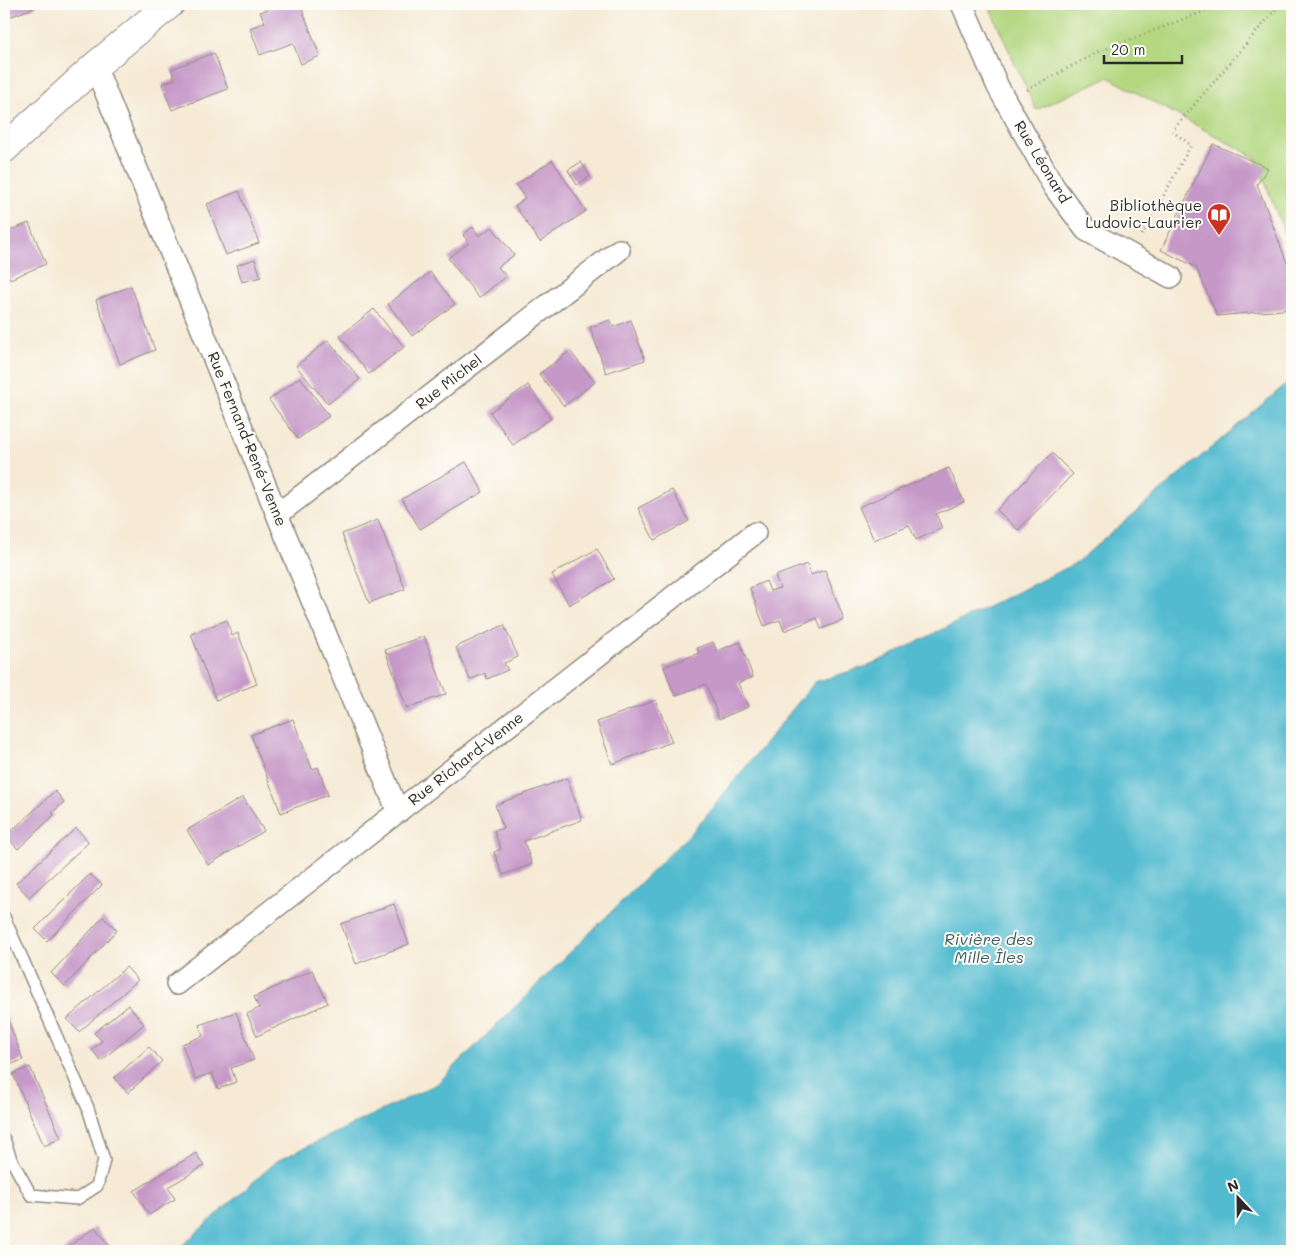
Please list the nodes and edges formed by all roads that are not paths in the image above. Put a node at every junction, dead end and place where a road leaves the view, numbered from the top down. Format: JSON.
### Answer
{"nodes":[{"id":1,"x":170,"y":4,"type":"edge"},
{"id":2,"x":962,"y":4,"type":"edge"},
{"id":3,"x":95,"y":66,"type":"junction"},
{"id":4,"x":4,"y":149,"type":"edge"},
{"id":5,"x":619,"y":250,"type":"dead end"},
{"id":6,"x":1171,"y":277,"type":"dead end"},
{"id":7,"x":278,"y":514,"type":"junction"},
{"id":8,"x":755,"y":533,"type":"dead end"},
{"id":9,"x":398,"y":812,"type":"junction"},
{"id":10,"x":4,"y":917,"type":"edge"},
{"id":11,"x":177,"y":984,"type":"dead end"},
{"id":12,"x":4,"y":1139,"type":"edge"}],
"edges":[{"from":1,"to":3,"type":"main road"},
{"from":2,"to":6,"type":"street","name":"Rue Léonard"},
{"from":3,"to":4,"type":"main road"},
{"from":3,"to":7,"type":"street","name":"Rue Fernand-René-Venne"},
{"from":5,"to":7,"type":"street","name":"Rue Michel"},
{"from":7,"to":9,"type":"street","name":"Rue Fernand-René-Venne"},
{"from":8,"to":9,"type":"street","name":"Rue Richard-Venne"},
{"from":9,"to":11,"type":"street","name":"Rue Richard-Venne"},
{"from":10,"to":12,"type":"lane"}]}
